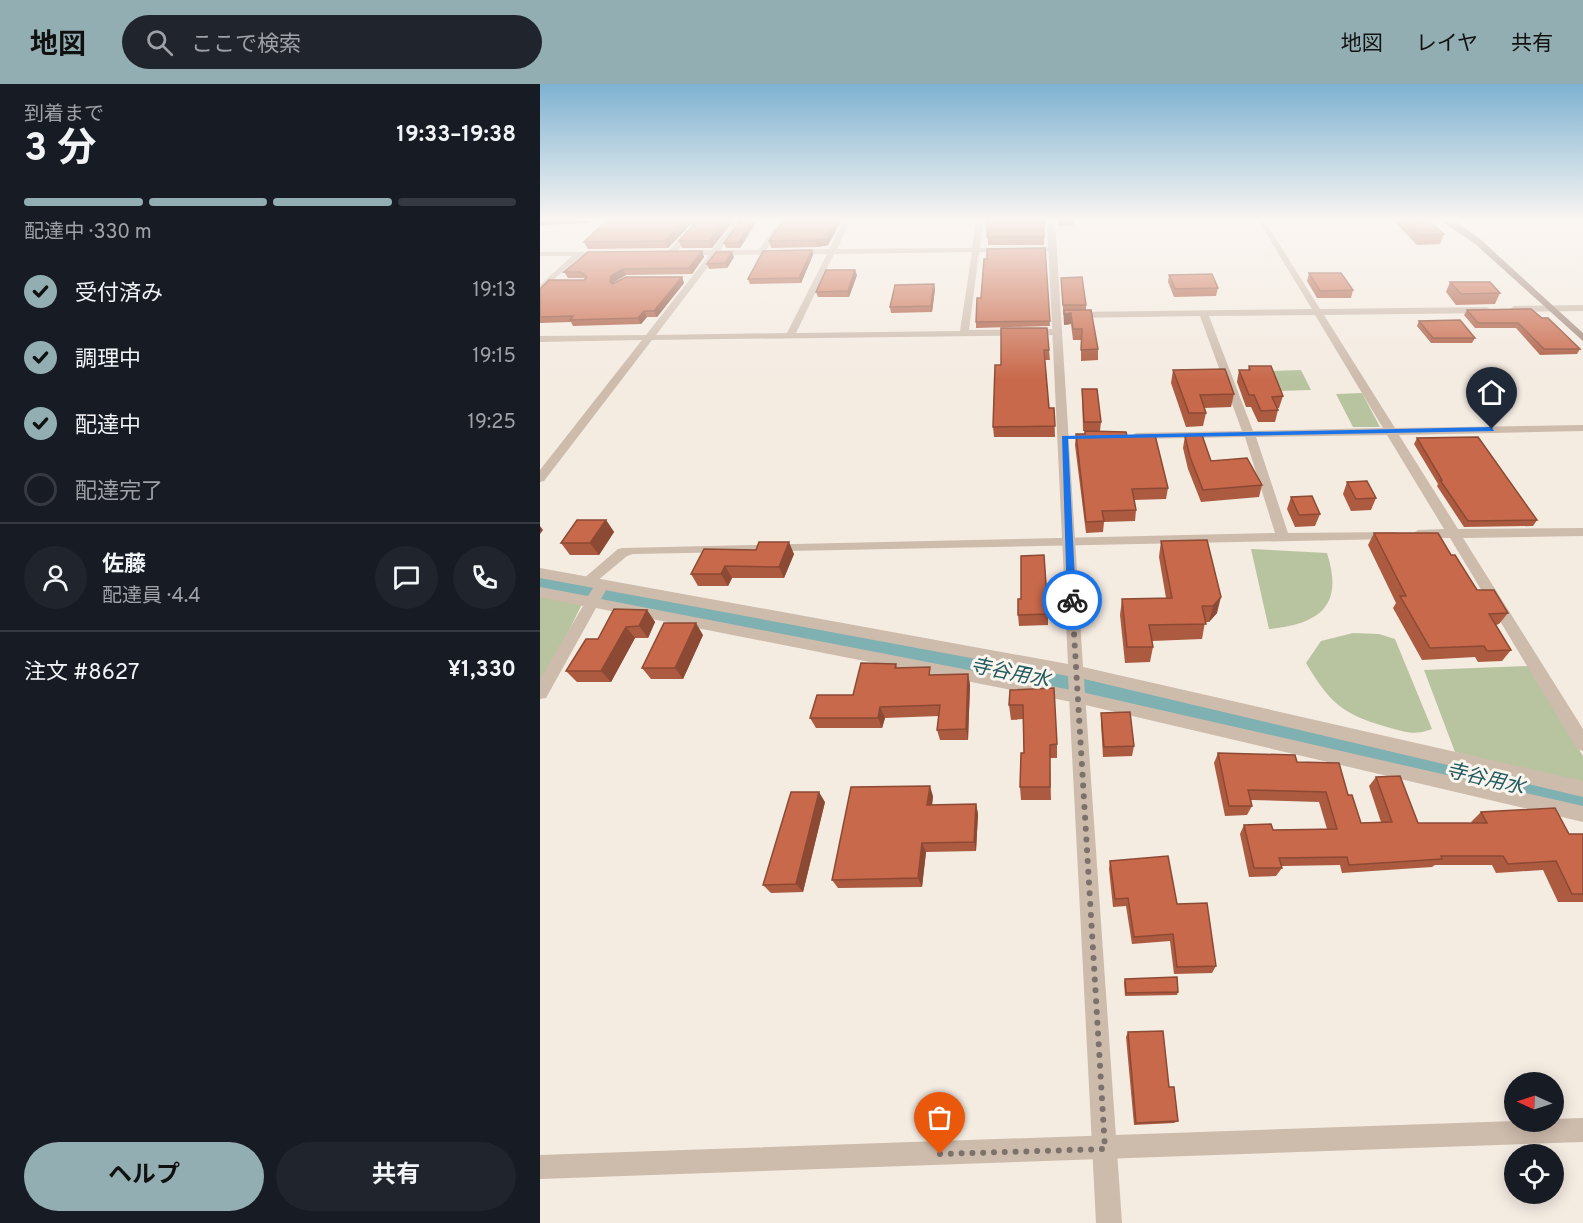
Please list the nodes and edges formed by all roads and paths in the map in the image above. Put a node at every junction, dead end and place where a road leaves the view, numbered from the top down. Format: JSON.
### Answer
{"nodes":[{"id":1,"x":698,"y":273,"type":"edge"},
{"id":2,"x":820,"y":273,"type":"edge"},
{"id":3,"x":972,"y":273,"type":"edge"},
{"id":4,"x":1055,"y":273,"type":"edge"},
{"id":5,"x":1294,"y":273,"type":"edge"},
{"id":6,"x":1512,"y":273,"type":"edge"},
{"id":7,"x":682,"y":278,"type":"edge"},
{"id":8,"x":694,"y":278,"type":"junction"},
{"id":9,"x":544,"y":282,"type":"edge"},
{"id":10,"x":560,"y":282,"type":"edge"},
{"id":11,"x":540,"y":289,"type":"edge"},
{"id":12,"x":1583,"y":308,"type":"edge"},
{"id":13,"x":1551,"y":309,"type":"junction"},
{"id":14,"x":1493,"y":310,"type":"edge"},
{"id":15,"x":1504,"y":310,"type":"edge"},
{"id":16,"x":1318,"y":312,"type":"junction"},
{"id":17,"x":1204,"y":314,"type":"junction"},
{"id":18,"x":1058,"y":316,"type":"junction"},
{"id":19,"x":1058,"y":332,"type":"junction"},
{"id":20,"x":964,"y":333,"type":"junction"},
{"id":21,"x":790,"y":336,"type":"junction"},
{"id":22,"x":646,"y":338,"type":"junction"},
{"id":23,"x":1583,"y":338,"type":"edge"},
{"id":24,"x":540,"y":339,"type":"edge"},
{"id":25,"x":1583,"y":428,"type":"edge"},
{"id":26,"x":1391,"y":430,"type":"junction"},
{"id":27,"x":1249,"y":434,"type":"junction"},
{"id":28,"x":1122,"y":436,"type":"edge"},
{"id":29,"x":540,"y":478,"type":"edge"},
{"id":30,"x":1583,"y":532,"type":"edge"},
{"id":31,"x":1454,"y":534,"type":"junction"},
{"id":32,"x":1283,"y":537,"type":"junction"},
{"id":33,"x":1069,"y":542,"type":"junction"},
{"id":34,"x":540,"y":573,"type":"edge"},
{"id":35,"x":597,"y":585,"type":"junction"},
{"id":36,"x":540,"y":592,"type":"edge"},
{"id":37,"x":592,"y":601,"type":"junction"},
{"id":38,"x":1076,"y":685,"type":"junction"},
{"id":39,"x":540,"y":693,"type":"edge"},
{"id":40,"x":1583,"y":744,"type":"edge"},
{"id":41,"x":1583,"y":789,"type":"edge"},
{"id":42,"x":1583,"y":814,"type":"edge"},
{"id":43,"x":1583,"y":1130,"type":"edge"},
{"id":44,"x":1105,"y":1149,"type":"junction"},
{"id":45,"x":540,"y":1167,"type":"edge"},
{"id":46,"x":1109,"y":1223,"type":"edge"}],
"edges":[{"from":1,"to":8,"type":"street"},
{"from":2,"to":21,"type":"street"},
{"from":3,"to":20,"type":"street"},
{"from":4,"to":18,"type":"street"},
{"from":5,"to":16,"type":"street"},
{"from":6,"to":13,"type":"main road"},
{"from":7,"to":8,"type":"street"},
{"from":8,"to":22,"type":"street"},
{"from":9,"to":10,"type":"street"},
{"from":9,"to":11,"type":"street"},
{"from":12,"to":13,"type":"street"},
{"from":13,"to":15,"type":"street"},
{"from":13,"to":23,"type":"main road"},
{"from":14,"to":16,"type":"street"},
{"from":16,"to":17,"type":"street"},
{"from":16,"to":26,"type":"street"},
{"from":17,"to":18,"type":"street"},
{"from":17,"to":27,"type":"street"},
{"from":18,"to":19,"type":"street"},
{"from":19,"to":20,"type":"street"},
{"from":19,"to":33,"type":"street"},
{"from":20,"to":21,"type":"street"},
{"from":21,"to":22,"type":"street"},
{"from":22,"to":24,"type":"street"},
{"from":22,"to":29,"type":"street"},
{"from":25,"to":26,"type":"street"},
{"from":26,"to":27,"type":"street"},
{"from":26,"to":31,"type":"street"},
{"from":27,"to":28,"type":"street"},
{"from":27,"to":32,"type":"street"},
{"from":30,"to":31,"type":"street"},
{"from":31,"to":32,"type":"street"},
{"from":31,"to":40,"type":"street"},
{"from":32,"to":33,"type":"street"},
{"from":33,"to":35,"type":"street"},
{"from":33,"to":38,"type":"street"},
{"from":34,"to":35,"type":"street"},
{"from":35,"to":37,"type":"street"},
{"from":35,"to":38,"type":"street"},
{"from":36,"to":37,"type":"street"},
{"from":37,"to":38,"type":"street"},
{"from":37,"to":39,"type":"street"},
{"from":38,"to":41,"type":"street"},
{"from":38,"to":42,"type":"street"},
{"from":38,"to":44,"type":"street"},
{"from":43,"to":44,"type":"street"},
{"from":44,"to":45,"type":"street"},
{"from":44,"to":46,"type":"street"}]}
